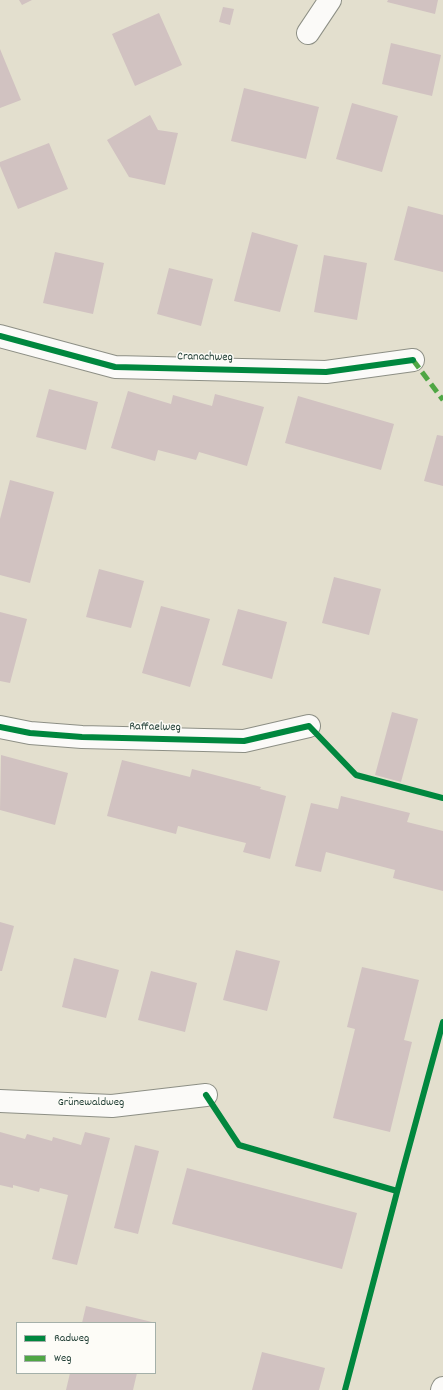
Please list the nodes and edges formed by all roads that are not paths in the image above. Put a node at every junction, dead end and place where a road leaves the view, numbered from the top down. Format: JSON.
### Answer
{"nodes":[{"id":1,"x":330,"y":0,"type":"edge"},
{"id":2,"x":308,"y":33,"type":"dead end"},
{"id":3,"x":0,"y":336,"type":"edge"},
{"id":4,"x":413,"y":360,"type":"dead end"},
{"id":5,"x":310,"y":726,"type":"dead end"},
{"id":6,"x":0,"y":727,"type":"edge"},
{"id":7,"x":206,"y":1094,"type":"dead end"},
{"id":8,"x":0,"y":1101,"type":"edge"}],
"edges":[{"from":1,"to":2,"type":"street"},
{"from":3,"to":4,"type":"street","name":"Cranachweg"},
{"from":5,"to":6,"type":"street","name":"Raffaelweg"},
{"from":7,"to":8,"type":"street","name":"Grünewaldweg"}]}
